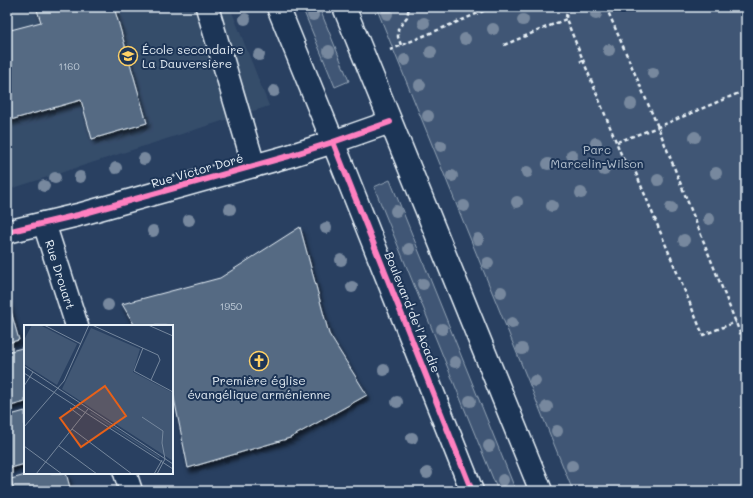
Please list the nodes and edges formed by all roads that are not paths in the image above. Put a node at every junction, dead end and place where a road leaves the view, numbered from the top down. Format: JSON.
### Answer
{"nodes":[{"id":1,"x":208,"y":7,"type":"edge"},
{"id":2,"x":278,"y":7,"type":"edge"},
{"id":3,"x":344,"y":7,"type":"edge"},
{"id":4,"x":390,"y":122,"type":"junction"},
{"id":5,"x":334,"y":142,"type":"junction"},
{"id":6,"x":254,"y":166,"type":"junction"},
{"id":7,"x":44,"y":223,"type":"junction"},
{"id":8,"x":7,"y":232,"type":"edge"},
{"id":9,"x":77,"y":325,"type":"edge"},
{"id":10,"x":125,"y":474,"type":"edge"},
{"id":11,"x":131,"y":491,"type":"edge"},
{"id":12,"x":472,"y":491,"type":"edge"},
{"id":13,"x":541,"y":491,"type":"edge"}],
"edges":[{"from":1,"to":6,"type":"main road"},
{"from":2,"to":5,"type":"main road","name":"Boulevard de l'Acadie"},
{"from":3,"to":4,"type":"main road"},
{"from":4,"to":5,"type":"main road","name":"Rue Victor Doré"},
{"from":4,"to":13,"type":"main road"},
{"from":5,"to":6,"type":"main road","name":"Rue Victor Doré"},
{"from":5,"to":12,"type":"main road","name":"Boulevard de l'Acadie"},
{"from":6,"to":7,"type":"main road","name":"Rue Victor Doré"},
{"from":7,"to":8,"type":"main road","name":"Rue Victor Doré"},
{"from":7,"to":9,"type":"main road","name":"Rue Drouart"},
{"from":10,"to":11,"type":"main road"}]}
